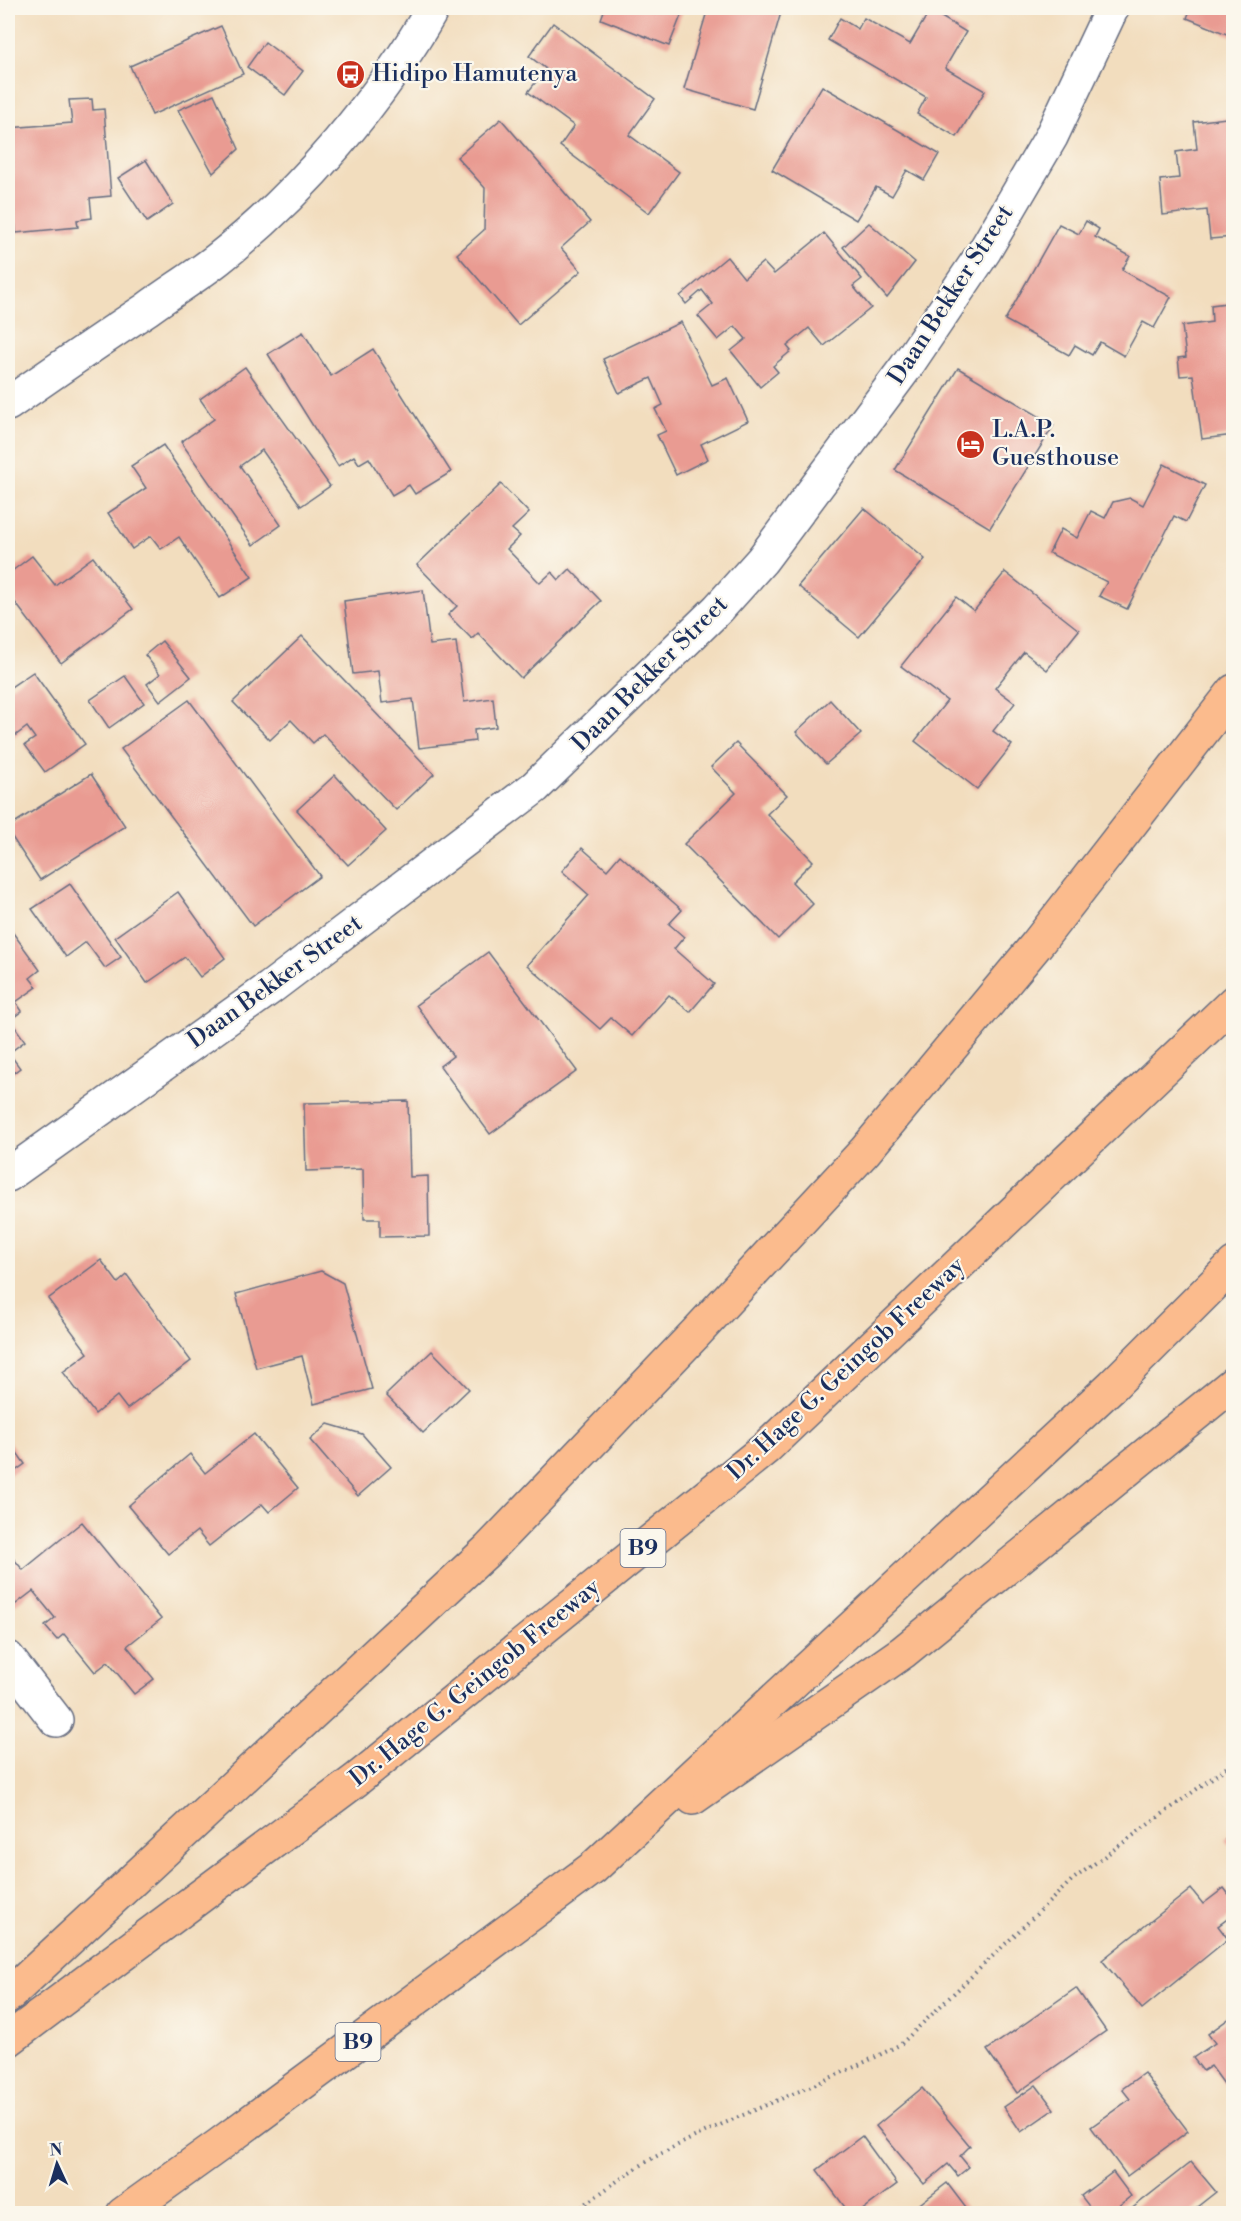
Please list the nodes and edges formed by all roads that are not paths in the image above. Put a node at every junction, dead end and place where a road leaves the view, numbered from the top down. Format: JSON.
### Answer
{"nodes":[{"id":1,"x":433,"y":8,"type":"edge"},
{"id":2,"x":1112,"y":8,"type":"edge"},
{"id":3,"x":8,"y":404,"type":"edge"},
{"id":4,"x":1233,"y":691,"type":"edge"},
{"id":5,"x":1233,"y":1002,"type":"edge"},
{"id":6,"x":8,"y":1174,"type":"edge"},
{"id":7,"x":1233,"y":1264,"type":"edge"},
{"id":8,"x":1233,"y":1383,"type":"edge"},
{"id":9,"x":8,"y":1658,"type":"edge"},
{"id":10,"x":56,"y":1720,"type":"dead end"},
{"id":11,"x":593,"y":1868,"type":"junction"},
{"id":12,"x":8,"y":1996,"type":"edge"},
{"id":13,"x":8,"y":2040,"type":"edge"},
{"id":14,"x":123,"y":2214,"type":"edge"}],
"edges":[{"from":1,"to":3,"type":"street"},
{"from":2,"to":6,"type":"street","name":"Daan Bekker Street"},
{"from":4,"to":12,"type":"highway"},
{"from":5,"to":13,"type":"highway","name":"Dr. Hage G. Geingob Freeway","number":"B9"},
{"from":7,"to":11,"type":"highway","number":"B9"},
{"from":8,"to":11,"type":"highway"},
{"from":9,"to":10,"type":"street"},
{"from":11,"to":14,"type":"highway","number":"B9"}]}
